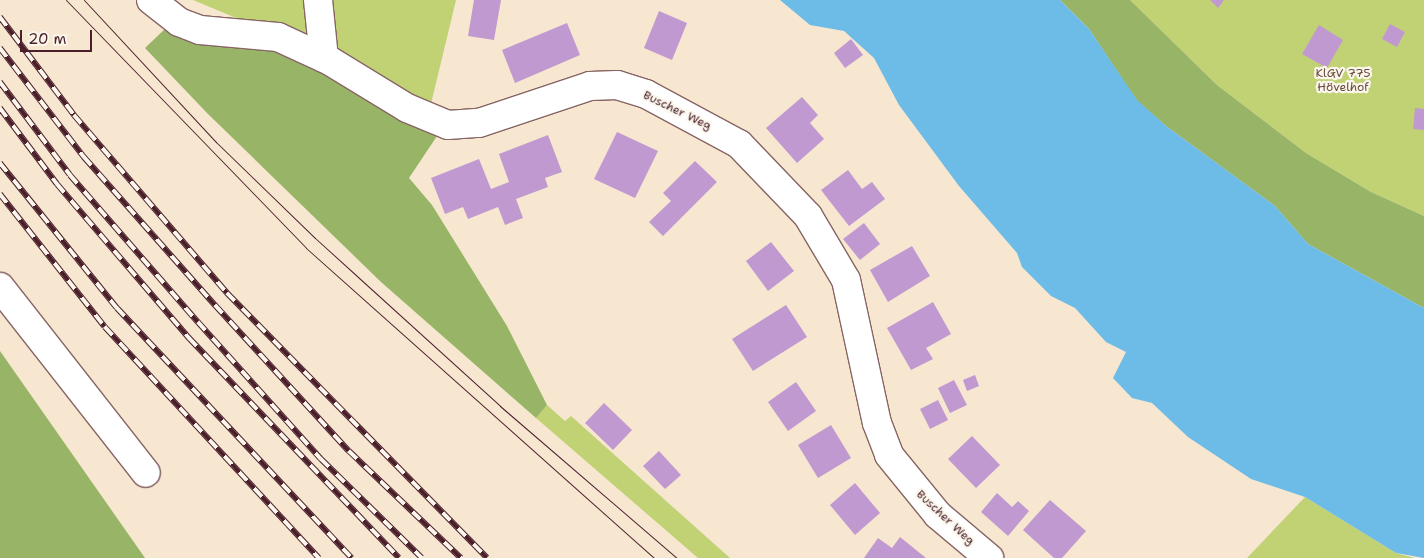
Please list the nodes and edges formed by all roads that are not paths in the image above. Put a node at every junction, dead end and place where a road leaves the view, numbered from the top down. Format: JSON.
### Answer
{"nodes":[{"id":1,"x":152,"y":0,"type":"edge"},
{"id":2,"x":318,"y":0,"type":"edge"},
{"id":3,"x":324,"y":58,"type":"junction"},
{"id":4,"x":0,"y":287,"type":"edge"},
{"id":5,"x":146,"y":472,"type":"dead end"},
{"id":6,"x":989,"y":558,"type":"edge"}],
"edges":[{"from":1,"to":3,"type":"street","name":"Buscher Weg"},
{"from":2,"to":3,"type":"street"},
{"from":3,"to":6,"type":"street","name":"Buscher Weg"},
{"from":4,"to":5,"type":"street"}]}
